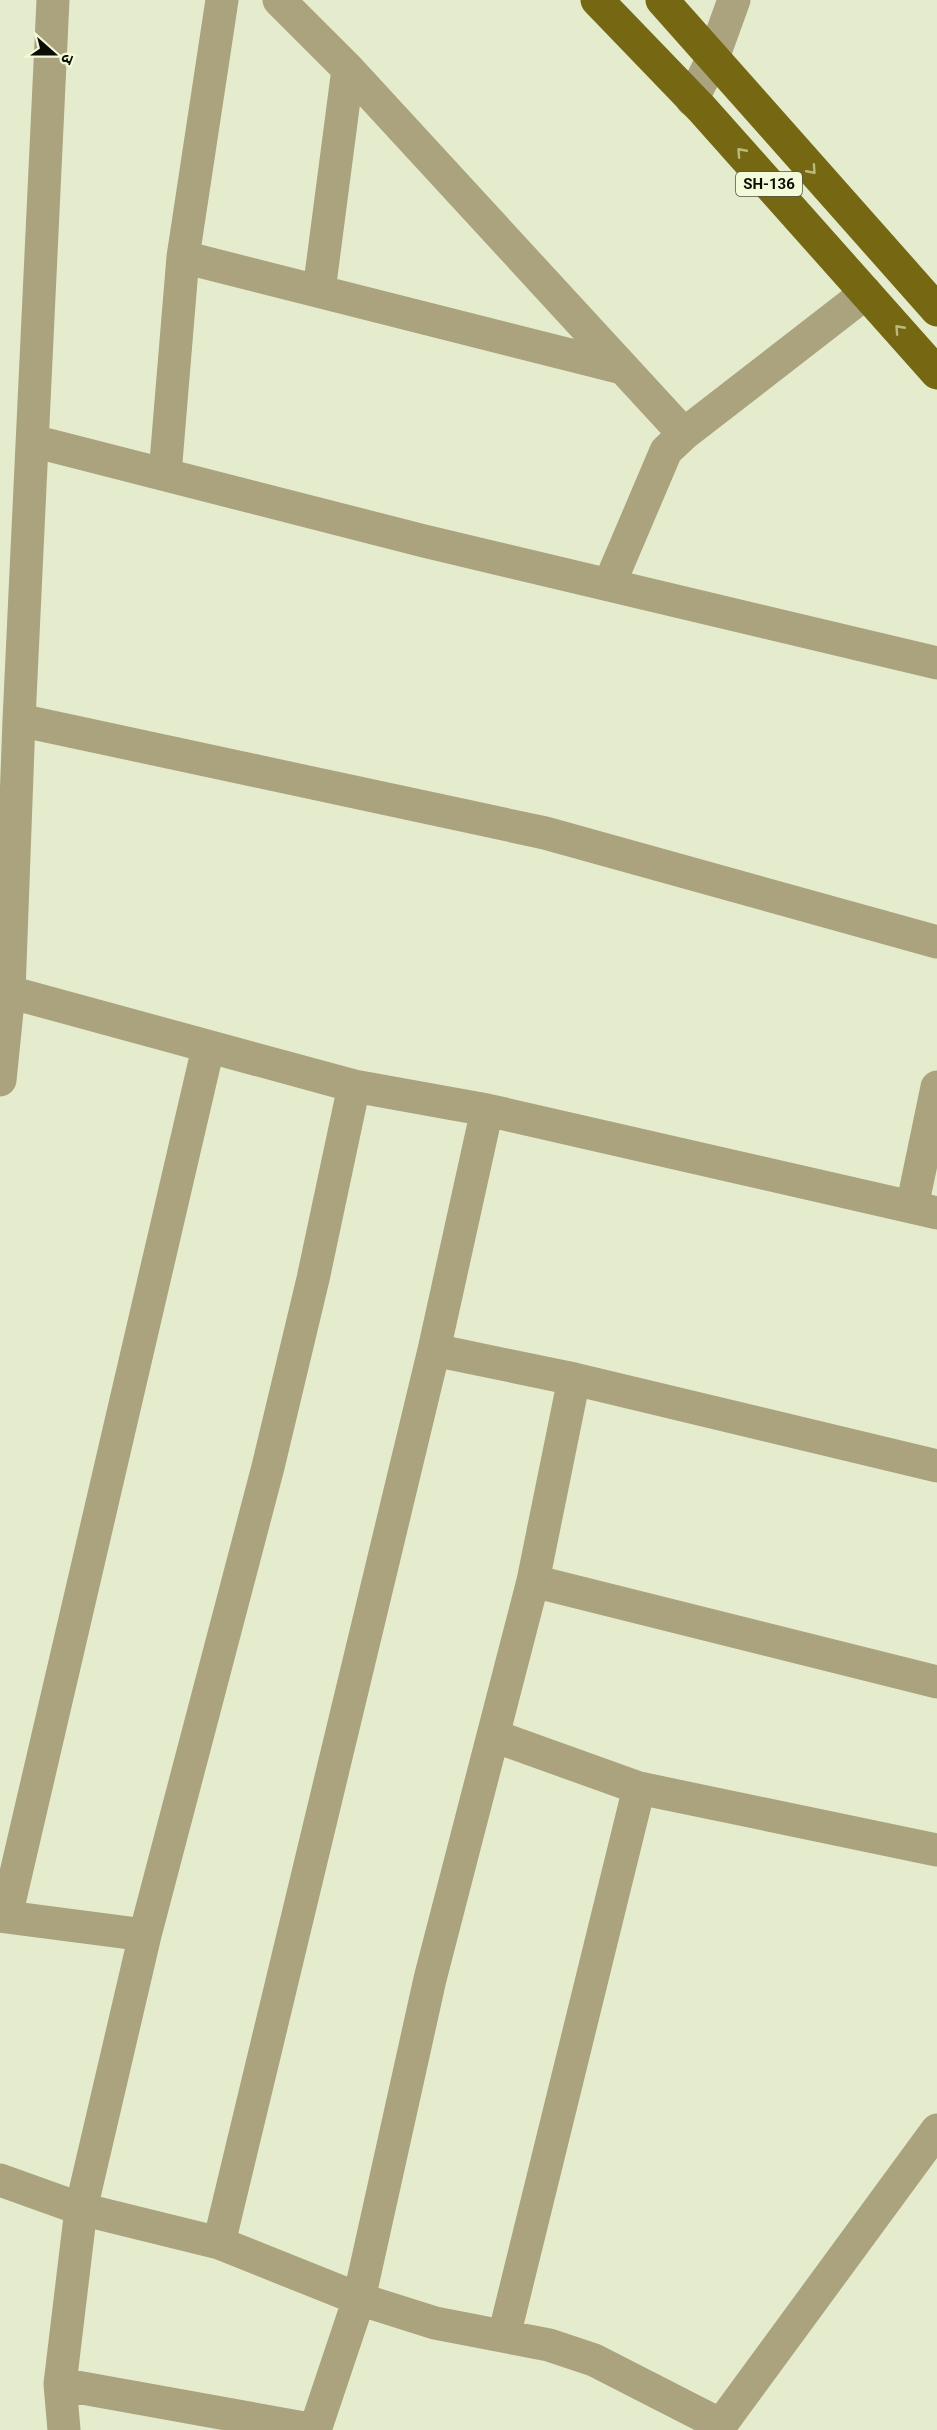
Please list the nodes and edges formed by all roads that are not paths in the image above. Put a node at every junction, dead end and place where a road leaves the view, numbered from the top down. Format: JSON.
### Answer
{"nodes":[{"id":1,"x":53,"y":0,"type":"edge"},
{"id":2,"x":222,"y":0,"type":"edge"},
{"id":3,"x":279,"y":0,"type":"edge"},
{"id":4,"x":597,"y":0,"type":"edge"},
{"id":5,"x":662,"y":0,"type":"edge"},
{"id":6,"x":734,"y":0,"type":"edge"},
{"id":7,"x":713,"y":58,"type":"junction"},
{"id":8,"x":348,"y":69,"type":"junction"},
{"id":9,"x":692,"y":99,"type":"junction"},
{"id":10,"x":183,"y":257,"type":"junction"},
{"id":11,"x":319,"y":291,"type":"junction"},
{"id":12,"x":866,"y":293,"type":"junction"},
{"id":13,"x":937,"y":310,"type":"edge"},
{"id":14,"x":622,"y":368,"type":"junction"},
{"id":15,"x":937,"y":373,"type":"edge"},
{"id":16,"x":684,"y":434,"type":"junction"},
{"id":17,"x":33,"y":441,"type":"junction"},
{"id":18,"x":165,"y":474,"type":"junction"},
{"id":19,"x":609,"y":585,"type":"junction"},
{"id":20,"x":937,"y":663,"type":"edge"},
{"id":21,"x":19,"y":720,"type":"junction"},
{"id":22,"x":937,"y":942,"type":"edge"},
{"id":23,"x":9,"y":992,"type":"junction"},
{"id":24,"x":208,"y":1048,"type":"junction"},
{"id":25,"x":0,"y":1071,"type":"edge"},
{"id":26,"x":0,"y":1080,"type":"edge"},
{"id":27,"x":354,"y":1086,"type":"junction"},
{"id":28,"x":937,"y":1087,"type":"edge"},
{"id":29,"x":487,"y":1110,"type":"junction"},
{"id":30,"x":924,"y":1210,"type":"edge"},
{"id":31,"x":434,"y":1350,"type":"junction"},
{"id":32,"x":574,"y":1379,"type":"junction"},
{"id":33,"x":937,"y":1466,"type":"edge"},
{"id":34,"x":533,"y":1581,"type":"junction"},
{"id":35,"x":937,"y":1682,"type":"edge"},
{"id":36,"x":494,"y":1736,"type":"junction"},
{"id":37,"x":639,"y":1788,"type":"junction"},
{"id":38,"x":937,"y":1850,"type":"edge"},
{"id":39,"x":3,"y":1916,"type":"edge"},
{"id":40,"x":145,"y":1935,"type":"junction"},
{"id":41,"x":937,"y":2130,"type":"edge"},
{"id":42,"x":0,"y":2180,"type":"edge"},
{"id":43,"x":81,"y":2209,"type":"junction"},
{"id":44,"x":219,"y":2243,"type":"junction"},
{"id":45,"x":359,"y":2299,"type":"junction"},
{"id":46,"x":504,"y":2336,"type":"junction"},
{"id":47,"x":60,"y":2384,"type":"junction"},
{"id":48,"x":719,"y":2428,"type":"edge"},
{"id":49,"x":64,"y":2430,"type":"edge"},
{"id":50,"x":315,"y":2430,"type":"edge"}],
"edges":[{"from":1,"to":17,"type":"street"},
{"from":2,"to":10,"type":"street"},
{"from":3,"to":8,"type":"street"},
{"from":4,"to":9,"type":"main road","number":"SH-136"},
{"from":5,"to":7,"type":"main road","number":"SH-136"},
{"from":6,"to":7,"type":"street"},
{"from":7,"to":9,"type":"street"},
{"from":7,"to":13,"type":"main road","number":"SH-136","one_way":true},
{"from":8,"to":11,"type":"street"},
{"from":8,"to":14,"type":"street"},
{"from":12,"to":9,"type":"main road","number":"SH-136","one_way":true},
{"from":10,"to":11,"type":"street"},
{"from":10,"to":18,"type":"street"},
{"from":11,"to":14,"type":"street"},
{"from":15,"to":12,"type":"main road","number":"SH-136","one_way":true},
{"from":12,"to":16,"type":"street"},
{"from":14,"to":16,"type":"street"},
{"from":16,"to":19,"type":"street"},
{"from":17,"to":18,"type":"street"},
{"from":17,"to":21,"type":"street"},
{"from":18,"to":19,"type":"street"},
{"from":19,"to":20,"type":"street"},
{"from":21,"to":22,"type":"street"},
{"from":21,"to":23,"type":"street"},
{"from":23,"to":24,"type":"street"},
{"from":23,"to":25,"type":"street"},
{"from":24,"to":27,"type":"street"},
{"from":24,"to":39,"type":"street"},
{"from":25,"to":26,"type":"street"},
{"from":27,"to":29,"type":"street"},
{"from":27,"to":40,"type":"street"},
{"from":28,"to":30,"type":"street"},
{"from":29,"to":30,"type":"street"},
{"from":29,"to":31,"type":"street"},
{"from":31,"to":32,"type":"street"},
{"from":31,"to":44,"type":"street"},
{"from":32,"to":33,"type":"street"},
{"from":32,"to":34,"type":"street"},
{"from":34,"to":35,"type":"street"},
{"from":34,"to":36,"type":"street"},
{"from":36,"to":37,"type":"street"},
{"from":36,"to":45,"type":"street"},
{"from":37,"to":38,"type":"street"},
{"from":37,"to":46,"type":"street"},
{"from":39,"to":40,"type":"street"},
{"from":40,"to":43,"type":"street"},
{"from":41,"to":48,"type":"street"},
{"from":42,"to":43,"type":"street"},
{"from":43,"to":44,"type":"street"},
{"from":43,"to":47,"type":"street"},
{"from":44,"to":45,"type":"street"},
{"from":45,"to":46,"type":"street"},
{"from":45,"to":50,"type":"street"},
{"from":46,"to":48,"type":"street"},
{"from":47,"to":49,"type":"street"},
{"from":47,"to":50,"type":"street"}]}
